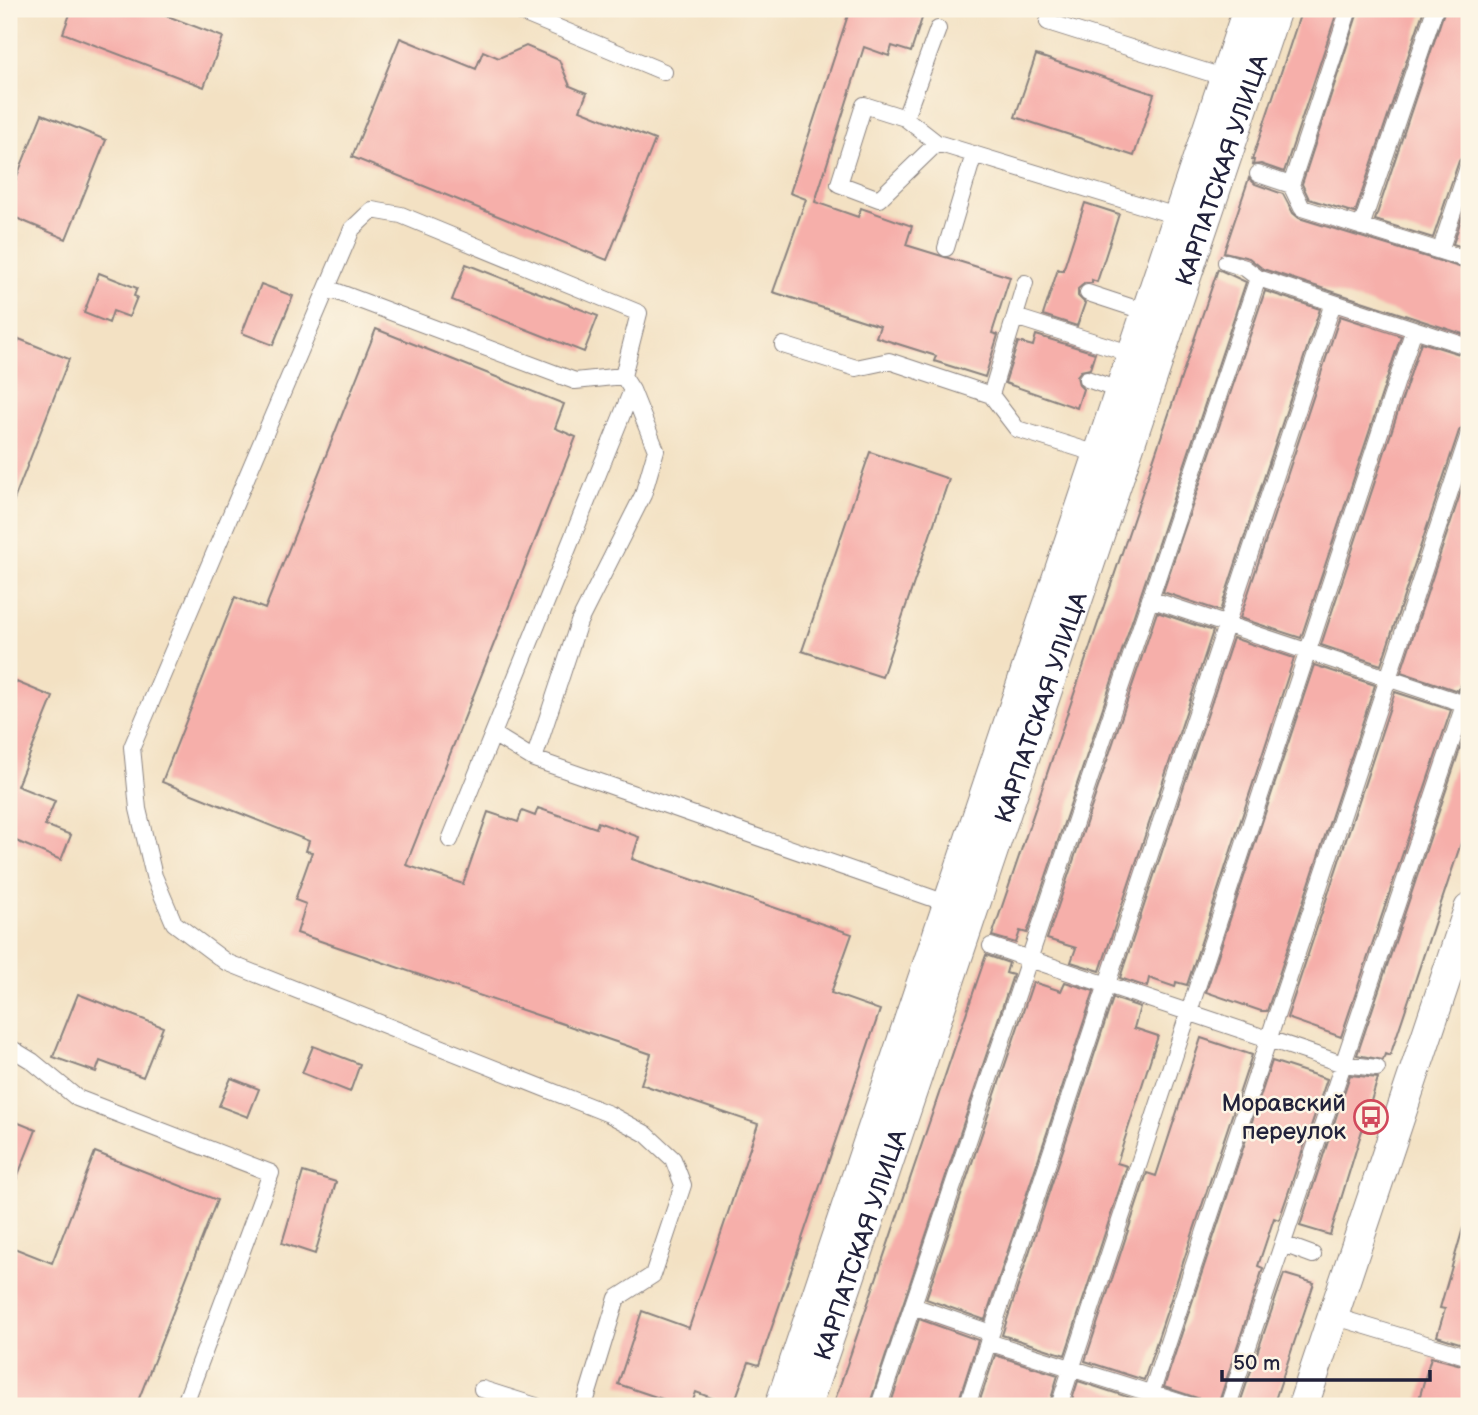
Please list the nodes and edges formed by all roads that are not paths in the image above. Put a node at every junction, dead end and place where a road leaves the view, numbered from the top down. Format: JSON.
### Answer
{"nodes":[{"id":1,"x":513,"y":9,"type":"edge"},
{"id":2,"x":1248,"y":9,"type":"edge"},
{"id":3,"x":1276,"y":9,"type":"edge"},
{"id":4,"x":1349,"y":9,"type":"edge"},
{"id":5,"x":1435,"y":9,"type":"edge"},
{"id":6,"x":1048,"y":22,"type":"dead end"},
{"id":7,"x":938,"y":29,"type":"dead end"},
{"id":8,"x":664,"y":72,"type":"dead end"},
{"id":9,"x":1238,"y":82,"type":"junction"},
{"id":10,"x":905,"y":118,"type":"junction"},
{"id":11,"x":937,"y":143,"type":"junction"},
{"id":12,"x":974,"y":154,"type":"junction"},
{"id":13,"x":1469,"y":164,"type":"edge"},
{"id":14,"x":1258,"y":174,"type":"dead end"},
{"id":15,"x":1291,"y":184,"type":"junction"},
{"id":16,"x":1191,"y":221,"type":"junction"},
{"id":17,"x":1361,"y":227,"type":"junction"},
{"id":18,"x":946,"y":248,"type":"dead end"},
{"id":19,"x":1440,"y":251,"type":"junction"},
{"id":20,"x":1469,"y":260,"type":"edge"},
{"id":21,"x":1226,"y":262,"type":"dead end"},
{"id":22,"x":1258,"y":278,"type":"junction"},
{"id":23,"x":1025,"y":283,"type":"dead end"},
{"id":24,"x":327,"y":288,"type":"junction"},
{"id":25,"x":1088,"y":293,"type":"dead end"},
{"id":26,"x":1333,"y":303,"type":"junction"},
{"id":27,"x":1159,"y":316,"type":"junction"},
{"id":28,"x":1015,"y":317,"type":"junction"},
{"id":29,"x":1414,"y":329,"type":"junction"},
{"id":30,"x":783,"y":345,"type":"dead end"},
{"id":31,"x":1469,"y":347,"type":"edge"},
{"id":32,"x":1145,"y":357,"type":"junction"},
{"id":33,"x":1087,"y":379,"type":"dead end"},
{"id":34,"x":627,"y":383,"type":"junction"},
{"id":35,"x":990,"y":395,"type":"junction"},
{"id":36,"x":1133,"y":395,"type":"junction"},
{"id":37,"x":1469,"y":434,"type":"edge"},
{"id":38,"x":1111,"y":459,"type":"junction"},
{"id":39,"x":1150,"y":599,"type":"junction"},
{"id":40,"x":1226,"y":625,"type":"junction"},
{"id":41,"x":1307,"y":652,"type":"junction"},
{"id":42,"x":1388,"y":678,"type":"junction"},
{"id":43,"x":1467,"y":697,"type":"edge"},
{"id":44,"x":493,"y":734,"type":"junction"},
{"id":45,"x":534,"y":759,"type":"junction"},
{"id":46,"x":450,"y":840,"type":"dead end"},
{"id":47,"x":960,"y":907,"type":"junction"},
{"id":48,"x":1469,"y":909,"type":"edge"},
{"id":49,"x":991,"y":946,"type":"dead end"},
{"id":50,"x":1030,"y":959,"type":"junction"},
{"id":51,"x":1107,"y":985,"type":"junction"},
{"id":52,"x":1189,"y":1012,"type":"junction"},
{"id":53,"x":1269,"y":1039,"type":"junction"},
{"id":54,"x":9,"y":1047,"type":"edge"},
{"id":55,"x":1343,"y":1064,"type":"junction"},
{"id":56,"x":1377,"y":1068,"type":"dead end"},
{"id":57,"x":1283,"y":1244,"type":"junction"},
{"id":58,"x":1313,"y":1255,"type":"dead end"},
{"id":59,"x":913,"y":1306,"type":"junction"},
{"id":60,"x":1333,"y":1316,"type":"junction"},
{"id":61,"x":990,"y":1337,"type":"junction"},
{"id":62,"x":1469,"y":1357,"type":"edge"},
{"id":63,"x":1071,"y":1368,"type":"junction"},
{"id":64,"x":482,"y":1390,"type":"dead end"},
{"id":65,"x":1149,"y":1400,"type":"edge"},
{"id":66,"x":184,"y":1406,"type":"edge"},
{"id":67,"x":536,"y":1406,"type":"edge"},
{"id":68,"x":584,"y":1406,"type":"edge"},
{"id":69,"x":780,"y":1406,"type":"edge"},
{"id":70,"x":806,"y":1406,"type":"edge"},
{"id":71,"x":879,"y":1406,"type":"edge"},
{"id":72,"x":967,"y":1406,"type":"edge"},
{"id":73,"x":1059,"y":1406,"type":"edge"},
{"id":74,"x":1191,"y":1406,"type":"edge"},
{"id":75,"x":1228,"y":1406,"type":"edge"},
{"id":76,"x":1303,"y":1406,"type":"edge"}],
"edges":[{"from":1,"to":8,"type":"lane"},
{"from":2,"to":9,"type":"street","name":"КАРПАТСКАЯ УЛИЦА"},
{"from":3,"to":9,"type":"street","name":"КАРПАТСКАЯ УЛИЦА"},
{"from":4,"to":15,"type":"lane"},
{"from":5,"to":17,"type":"lane"},
{"from":6,"to":9,"type":"lane"},
{"from":7,"to":10,"type":"lane"},
{"from":9,"to":16,"type":"street","name":"КАРПАТСКАЯ УЛИЦА"},
{"from":10,"to":11,"type":"lane"},
{"from":10,"to":11,"type":"lane"},
{"from":11,"to":12,"type":"lane"},
{"from":12,"to":16,"type":"lane"},
{"from":12,"to":18,"type":"lane"},
{"from":13,"to":19,"type":"lane"},
{"from":14,"to":15,"type":"lane"},
{"from":15,"to":17,"type":"lane"},
{"from":16,"to":27,"type":"street","name":"КАРПАТСКАЯ УЛИЦА"},
{"from":17,"to":19,"type":"lane"},
{"from":19,"to":20,"type":"lane"},
{"from":21,"to":22,"type":"lane"},
{"from":22,"to":26,"type":"lane"},
{"from":22,"to":39,"type":"lane"},
{"from":23,"to":28,"type":"lane"},
{"from":24,"to":34,"type":"lane"},
{"from":24,"to":34,"type":"lane"},
{"from":24,"to":68,"type":"lane"},
{"from":25,"to":27,"type":"lane"},
{"from":26,"to":29,"type":"lane"},
{"from":26,"to":40,"type":"lane"},
{"from":27,"to":32,"type":"street","name":"КАРПАТСКАЯ УЛИЦА"},
{"from":28,"to":32,"type":"lane"},
{"from":28,"to":35,"type":"lane"},
{"from":29,"to":31,"type":"lane"},
{"from":29,"to":41,"type":"lane"},
{"from":30,"to":35,"type":"lane"},
{"from":32,"to":36,"type":"street","name":"КАРПАТСКАЯ УЛИЦА"},
{"from":33,"to":36,"type":"lane"},
{"from":34,"to":44,"type":"lane"},
{"from":34,"to":45,"type":"lane"},
{"from":35,"to":38,"type":"lane"},
{"from":36,"to":38,"type":"street","name":"КАРПАТСКАЯ УЛИЦА"},
{"from":37,"to":42,"type":"lane"},
{"from":38,"to":47,"type":"street","name":"КАРПАТСКАЯ УЛИЦА"},
{"from":39,"to":40,"type":"lane"},
{"from":39,"to":50,"type":"lane"},
{"from":40,"to":41,"type":"lane"},
{"from":40,"to":51,"type":"lane"},
{"from":41,"to":42,"type":"lane"},
{"from":41,"to":52,"type":"lane"},
{"from":42,"to":43,"type":"lane"},
{"from":42,"to":53,"type":"lane"},
{"from":43,"to":55,"type":"lane"},
{"from":44,"to":45,"type":"lane"},
{"from":44,"to":46,"type":"lane"},
{"from":45,"to":47,"type":"lane"},
{"from":47,"to":69,"type":"street","name":"КАРПАТСКАЯ УЛИЦА"},
{"from":47,"to":70,"type":"street","name":"КАРПАТСКАЯ УЛИЦА"},
{"from":48,"to":60,"type":"street"},
{"from":49,"to":50,"type":"lane"},
{"from":50,"to":51,"type":"lane"},
{"from":50,"to":59,"type":"lane"},
{"from":51,"to":52,"type":"lane"},
{"from":51,"to":61,"type":"lane"},
{"from":52,"to":53,"type":"lane"},
{"from":52,"to":63,"type":"lane"},
{"from":53,"to":55,"type":"lane"},
{"from":53,"to":65,"type":"lane"},
{"from":54,"to":66,"type":"lane"},
{"from":55,"to":56,"type":"lane"},
{"from":55,"to":57,"type":"lane"},
{"from":57,"to":58,"type":"lane"},
{"from":57,"to":75,"type":"lane"},
{"from":59,"to":61,"type":"lane"},
{"from":59,"to":71,"type":"lane"},
{"from":60,"to":62,"type":"lane"},
{"from":60,"to":76,"type":"street"},
{"from":61,"to":63,"type":"lane"},
{"from":61,"to":72,"type":"lane"},
{"from":63,"to":65,"type":"lane"},
{"from":63,"to":73,"type":"lane"},
{"from":64,"to":67,"type":"lane"},
{"from":65,"to":74,"type":"lane"}]}
